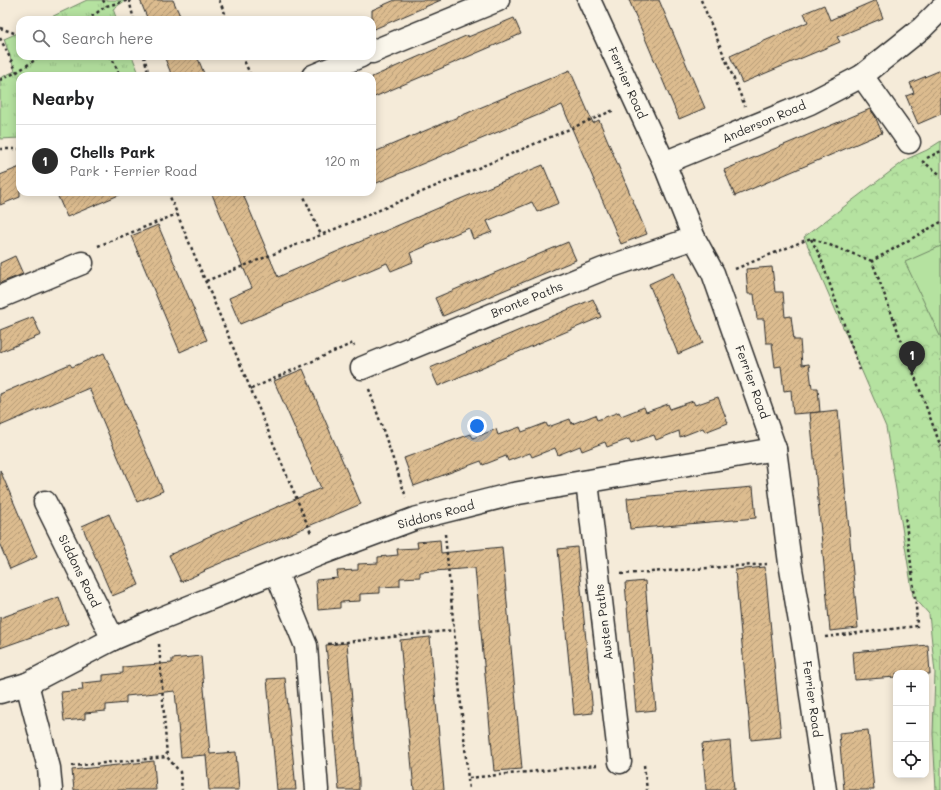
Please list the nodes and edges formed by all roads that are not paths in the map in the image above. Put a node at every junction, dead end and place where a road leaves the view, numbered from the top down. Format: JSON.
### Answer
{"nodes":[{"id":1,"x":498,"y":0,"type":"edge"},
{"id":2,"x":589,"y":0,"type":"edge"},
{"id":3,"x":941,"y":9,"type":"edge"},
{"id":4,"x":376,"y":50,"type":"edge"},
{"id":5,"x":351,"y":60,"type":"edge"},
{"id":6,"x":323,"y":72,"type":"edge"},
{"id":7,"x":862,"y":76,"type":"junction"},
{"id":8,"x":909,"y":142,"type":"dead end"},
{"id":9,"x":664,"y":163,"type":"junction"},
{"id":10,"x":694,"y":238,"type":"junction"},
{"id":11,"x":82,"y":263,"type":"road end"},
{"id":12,"x":0,"y":297,"type":"edge"},
{"id":13,"x":362,"y":368,"type":"road end"},
{"id":14,"x":775,"y":449,"type":"junction"},
{"id":15,"x":587,"y":482,"type":"junction"},
{"id":16,"x":45,"y":502,"type":"dead end"},
{"id":17,"x":276,"y":572,"type":"junction"},
{"id":18,"x":112,"y":639,"type":"junction"},
{"id":19,"x":27,"y":684,"type":"junction"},
{"id":20,"x":0,"y":692,"type":"edge"},
{"id":21,"x":620,"y":762,"type":"road end"},
{"id":22,"x":51,"y":790,"type":"edge"},
{"id":23,"x":317,"y":790,"type":"edge"},
{"id":24,"x":825,"y":790,"type":"edge"}],
"edges":[{"from":1,"to":4,"type":"street"},
{"from":2,"to":9,"type":"street","name":"Ferrier Road"},
{"from":3,"to":7,"type":"street","name":"Anderson Road"},
{"from":5,"to":6,"type":"street"},
{"from":7,"to":8,"type":"street"},
{"from":7,"to":9,"type":"street","name":"Anderson Road"},
{"from":9,"to":10,"type":"street","name":"Ferrier Road"},
{"from":10,"to":13,"type":"street","name":"Bronte Paths"},
{"from":10,"to":14,"type":"street","name":"Ferrier Road"},
{"from":11,"to":12,"type":"street"},
{"from":14,"to":15,"type":"street","name":"Siddons Road"},
{"from":14,"to":24,"type":"street","name":"Ferrier Road"},
{"from":15,"to":17,"type":"street","name":"Siddons Road"},
{"from":15,"to":21,"type":"street","name":"Austen Paths"},
{"from":16,"to":18,"type":"street","name":"Siddons Road"},
{"from":17,"to":18,"type":"street","name":"Siddons Road"},
{"from":17,"to":23,"type":"street"},
{"from":18,"to":19,"type":"street","name":"Siddons Road"},
{"from":19,"to":20,"type":"street","name":"Siddons Road"},
{"from":19,"to":22,"type":"street"}]}
